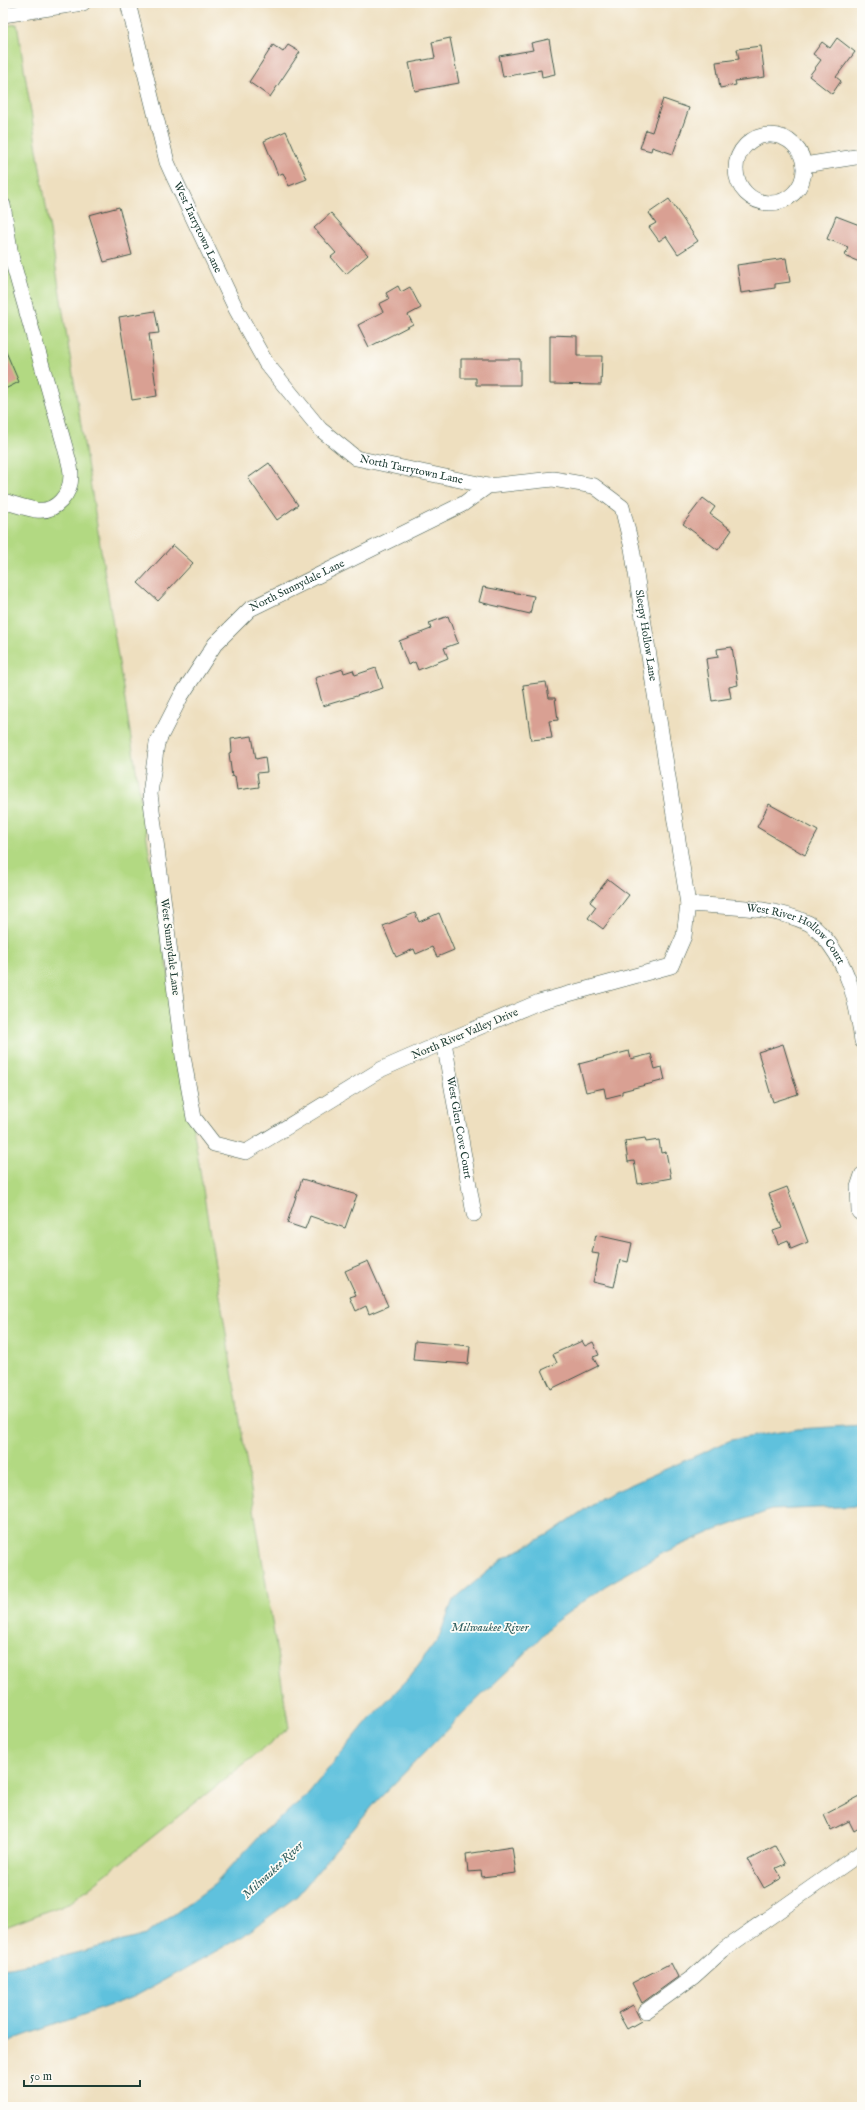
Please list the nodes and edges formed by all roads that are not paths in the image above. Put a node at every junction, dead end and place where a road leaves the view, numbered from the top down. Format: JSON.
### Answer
{"nodes":[{"id":1,"x":83,"y":3,"type":"edge"},
{"id":2,"x":128,"y":3,"type":"edge"},
{"id":3,"x":3,"y":15,"type":"edge"},
{"id":4,"x":862,"y":156,"type":"edge"},
{"id":5,"x":804,"y":165,"type":"junction"},
{"id":6,"x":3,"y":205,"type":"edge"},
{"id":7,"x":7,"y":255,"type":"edge"},
{"id":8,"x":320,"y":429,"type":"joint"},
{"id":9,"x":488,"y":486,"type":"junction"},
{"id":10,"x":3,"y":501,"type":"edge"},
{"id":11,"x":157,"y":743,"type":"joint"},
{"id":12,"x":688,"y":904,"type":"junction"},
{"id":13,"x":862,"y":1041,"type":"edge"},
{"id":14,"x":444,"y":1042,"type":"junction"},
{"id":15,"x":214,"y":1144,"type":"joint"},
{"id":16,"x":862,"y":1175,"type":"edge"},
{"id":17,"x":474,"y":1214,"type":"dead end"},
{"id":18,"x":862,"y":1214,"type":"edge"},
{"id":19,"x":862,"y":1852,"type":"edge"},
{"id":20,"x":646,"y":2011,"type":"dead end"}],
"edges":[{"from":1,"to":3,"type":"street"},
{"from":2,"to":8,"type":"street","name":"West Tarrytown Lane"},
{"from":4,"to":5,"type":"street"},
{"from":5,"to":5,"type":"street"},
{"from":6,"to":7,"type":"street"},
{"from":7,"to":10,"type":"street"},
{"from":8,"to":9,"type":"street","name":"North Tarrytown Lane"},
{"from":9,"to":11,"type":"street","name":"North Sunnydale Lane"},
{"from":9,"to":12,"type":"street","name":"Sleepy Hollow Lane"},
{"from":11,"to":15,"type":"street","name":"West Sunnydale Lane"},
{"from":12,"to":13,"type":"street","name":"West River Hollow Court"},
{"from":12,"to":14,"type":"street","name":"North River Valley Drive"},
{"from":14,"to":15,"type":"street","name":"North River Valley Drive"},
{"from":14,"to":17,"type":"street","name":"West Glen Cove Court"},
{"from":16,"to":18,"type":"street"},
{"from":19,"to":20,"type":"street"}]}
